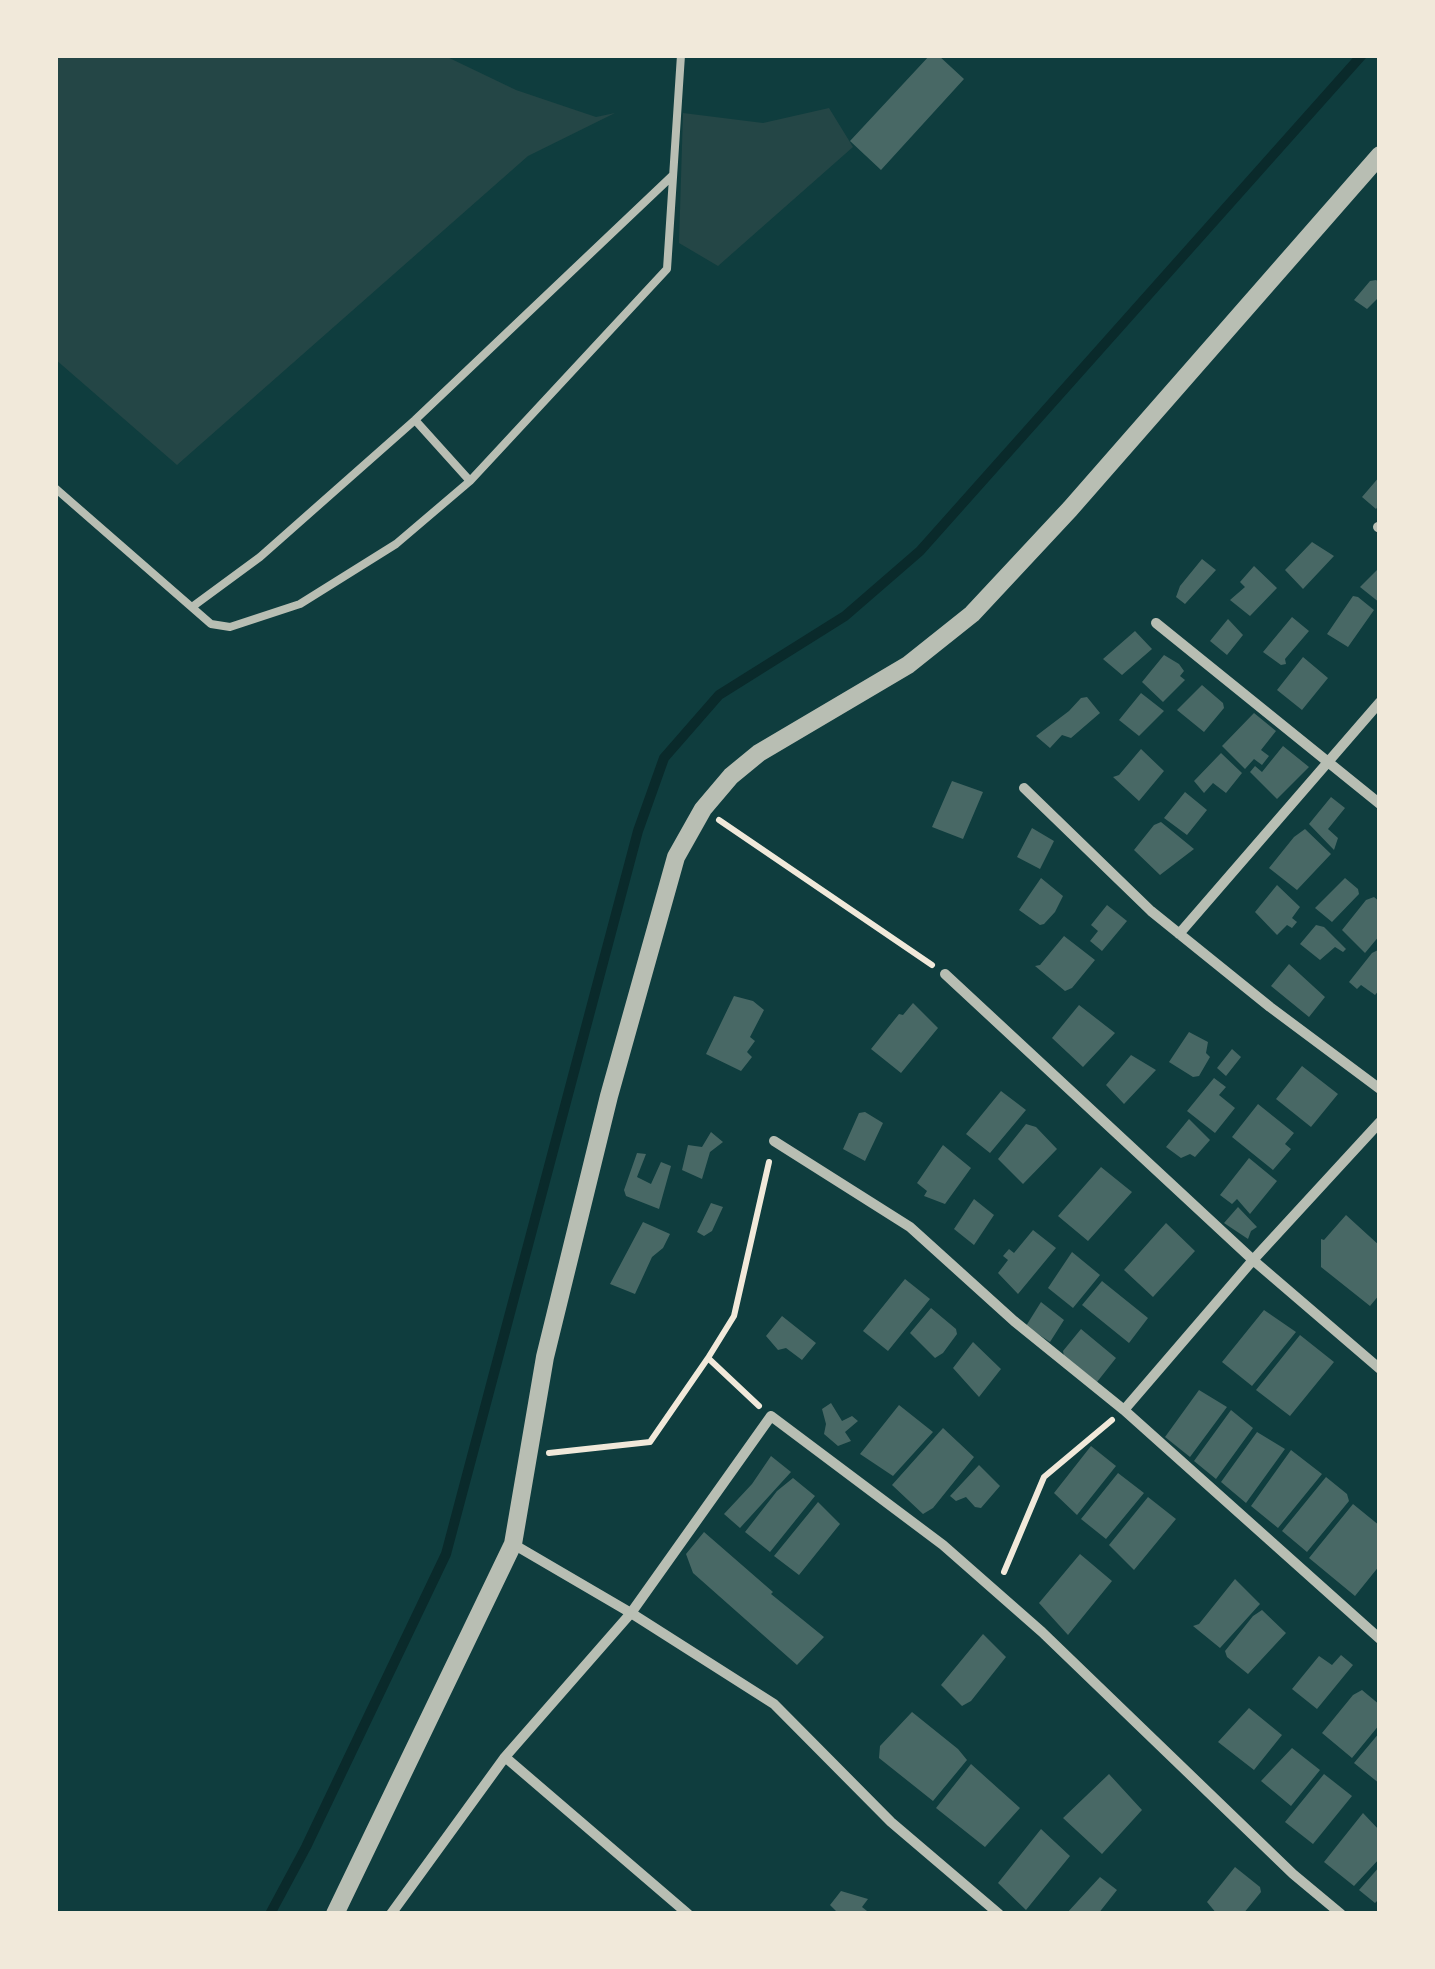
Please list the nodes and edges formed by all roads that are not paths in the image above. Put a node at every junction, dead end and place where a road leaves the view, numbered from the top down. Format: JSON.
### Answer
{"nodes":[{"id":1,"x":681,"y":55,"type":"edge"},
{"id":2,"x":1380,"y":155,"type":"edge"},
{"id":3,"x":674,"y":175,"type":"junction"},
{"id":4,"x":414,"y":420,"type":"junction"},
{"id":5,"x":470,"y":481,"type":"junction"},
{"id":6,"x":55,"y":488,"type":"edge"},
{"id":7,"x":192,"y":608,"type":"junction"},
{"id":8,"x":1156,"y":623,"type":"dead end"},
{"id":9,"x":1380,"y":702,"type":"edge"},
{"id":10,"x":1329,"y":763,"type":"junction"},
{"id":11,"x":1024,"y":788,"type":"dead end"},
{"id":12,"x":1380,"y":804,"type":"edge"},
{"id":13,"x":1180,"y":934,"type":"junction"},
{"id":14,"x":945,"y":974,"type":"road end"},
{"id":15,"x":1380,"y":1089,"type":"edge"},
{"id":16,"x":1380,"y":1122,"type":"edge"},
{"id":17,"x":774,"y":1141,"type":"road end"},
{"id":18,"x":1253,"y":1260,"type":"junction"},
{"id":19,"x":1380,"y":1369,"type":"edge"},
{"id":20,"x":1124,"y":1410,"type":"junction"},
{"id":21,"x":514,"y":1544,"type":"junction"},
{"id":22,"x":631,"y":1613,"type":"junction"},
{"id":23,"x":1380,"y":1639,"type":"edge"},
{"id":24,"x":505,"y":1757,"type":"junction"},
{"id":25,"x":335,"y":1914,"type":"edge"},
{"id":26,"x":390,"y":1914,"type":"edge"},
{"id":27,"x":688,"y":1914,"type":"edge"},
{"id":28,"x":999,"y":1914,"type":"edge"},
{"id":29,"x":1341,"y":1914,"type":"edge"}],
"edges":[{"from":1,"to":3,"type":"lane"},
{"from":2,"to":21,"type":"street"},
{"from":3,"to":4,"type":"lane"},
{"from":3,"to":5,"type":"lane"},
{"from":4,"to":5,"type":"lane"},
{"from":4,"to":7,"type":"lane"},
{"from":5,"to":7,"type":"lane"},
{"from":6,"to":7,"type":"lane"},
{"from":8,"to":10,"type":"street"},
{"from":9,"to":10,"type":"street"},
{"from":10,"to":12,"type":"street"},
{"from":10,"to":13,"type":"street"},
{"from":11,"to":13,"type":"street"},
{"from":13,"to":15,"type":"street"},
{"from":14,"to":18,"type":"street"},
{"from":16,"to":18,"type":"street"},
{"from":17,"to":20,"type":"street"},
{"from":18,"to":19,"type":"street"},
{"from":18,"to":20,"type":"street"},
{"from":20,"to":23,"type":"street"},
{"from":21,"to":22,"type":"street"},
{"from":21,"to":25,"type":"street"},
{"from":22,"to":24,"type":"street"},
{"from":22,"to":28,"type":"street"},
{"from":22,"to":29,"type":"street"},
{"from":24,"to":26,"type":"street"},
{"from":24,"to":27,"type":"street"}]}
